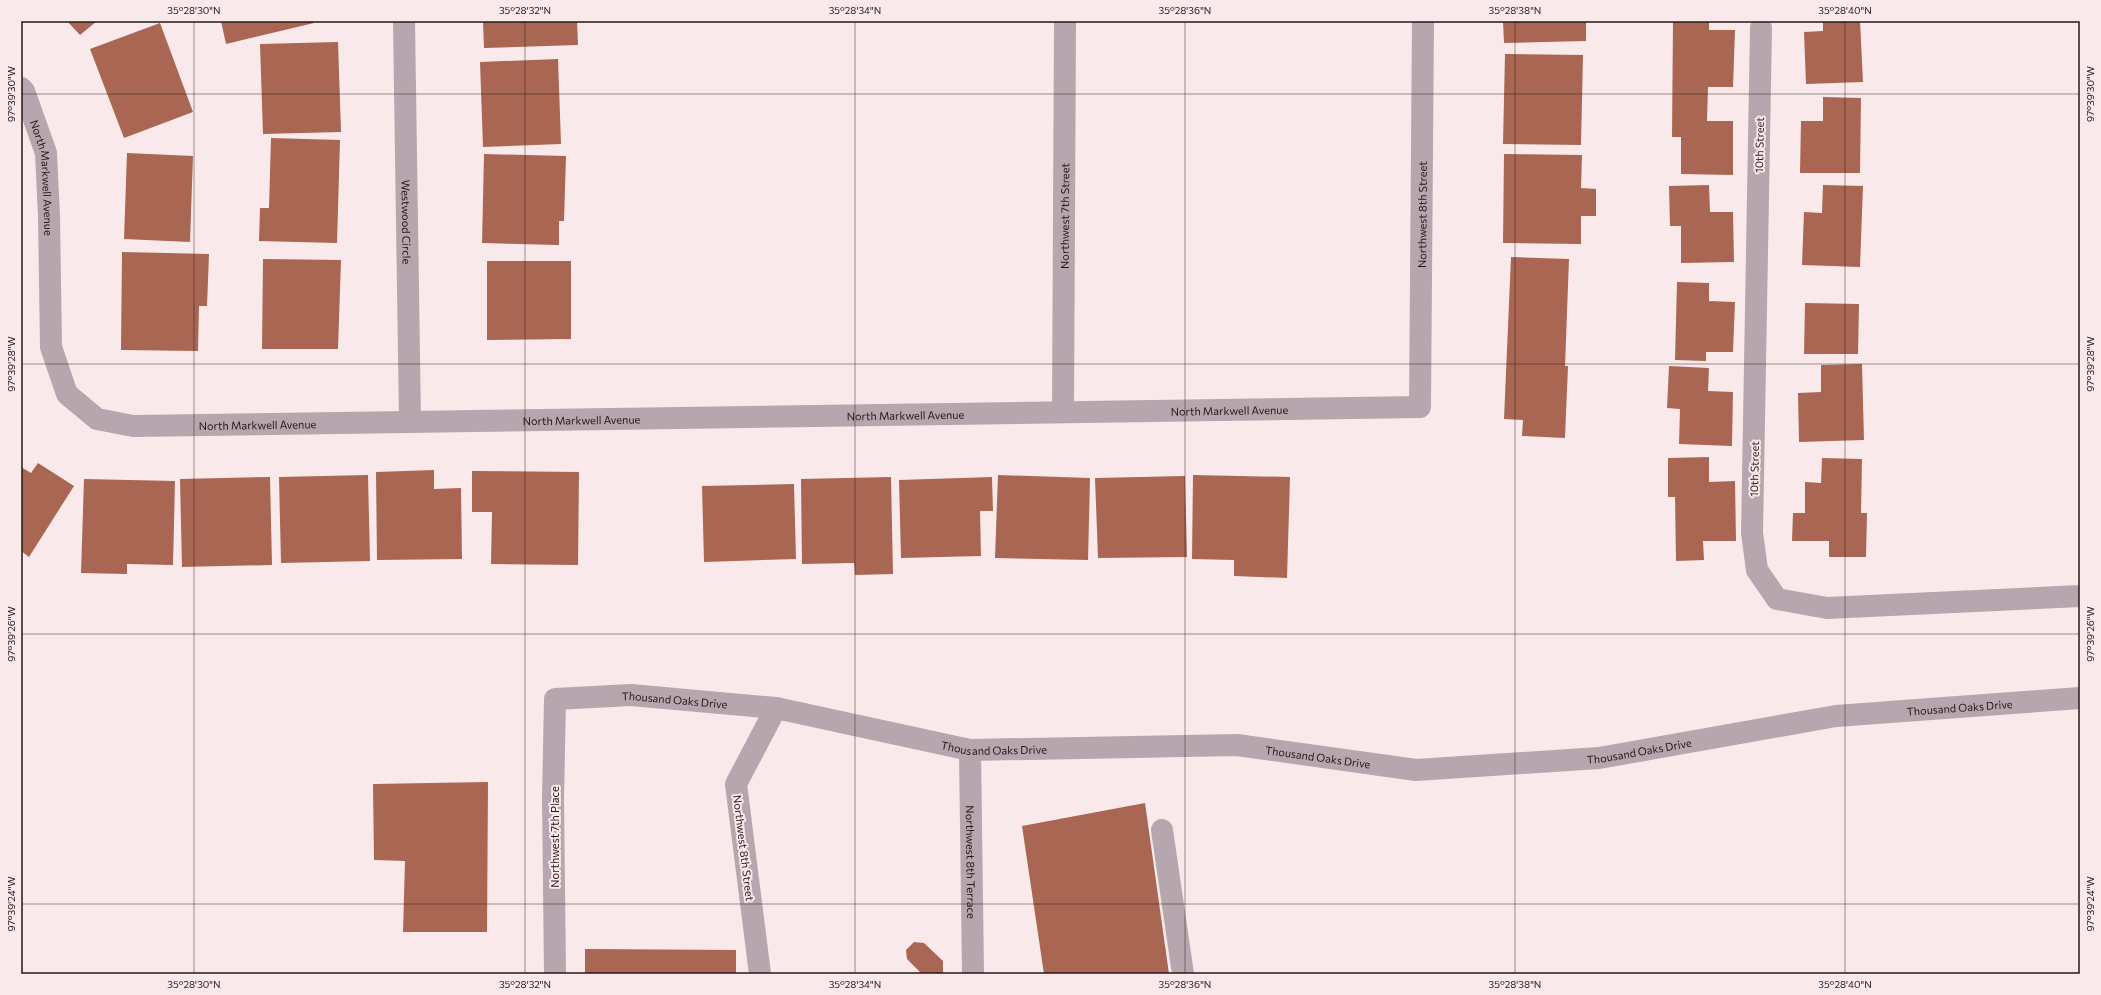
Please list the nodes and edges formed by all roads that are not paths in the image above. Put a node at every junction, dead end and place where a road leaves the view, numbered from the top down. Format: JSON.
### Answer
{"nodes":[{"id":1,"x":404,"y":21,"type":"edge"},
{"id":2,"x":1065,"y":21,"type":"edge"},
{"id":3,"x":1423,"y":21,"type":"edge"},
{"id":4,"x":1761,"y":28,"type":"dead end"},
{"id":5,"x":21,"y":88,"type":"edge"},
{"id":6,"x":1420,"y":407,"type":"joint"},
{"id":7,"x":1063,"y":412,"type":"junction"},
{"id":8,"x":410,"y":422,"type":"junction"},
{"id":9,"x":2080,"y":596,"type":"edge"},
{"id":10,"x":2080,"y":698,"type":"edge"},
{"id":11,"x":555,"y":699,"type":"joint"},
{"id":12,"x":776,"y":708,"type":"junction"},
{"id":13,"x":970,"y":750,"type":"junction"},
{"id":14,"x":1162,"y":830,"type":"dead end"},
{"id":15,"x":555,"y":974,"type":"edge"},
{"id":16,"x":760,"y":974,"type":"edge"},
{"id":17,"x":973,"y":974,"type":"edge"},
{"id":18,"x":1183,"y":974,"type":"edge"}],
"edges":[{"from":1,"to":8,"type":"street","name":"Westwood Circle"},
{"from":2,"to":7,"type":"street","name":"Northwest 7th Street"},
{"from":3,"to":6,"type":"street","name":"Northwest 8th Street"},
{"from":4,"to":9,"type":"street","name":"10th Street"},
{"from":5,"to":8,"type":"street","name":"North Markwell Avenue"},
{"from":6,"to":7,"type":"street","name":"North Markwell Avenue"},
{"from":7,"to":8,"type":"street","name":"North Markwell Avenue"},
{"from":10,"to":13,"type":"street","name":"Thousand Oaks Drive"},
{"from":11,"to":12,"type":"street","name":"Thousand Oaks Drive"},
{"from":11,"to":15,"type":"street","name":"Northwest 7th Place"},
{"from":12,"to":13,"type":"street","name":"Thousand Oaks Drive"},
{"from":12,"to":16,"type":"street","name":"Northwest 8th Street"},
{"from":13,"to":17,"type":"street","name":"Northwest 8th Terrace"},
{"from":14,"to":18,"type":"street"}]}
